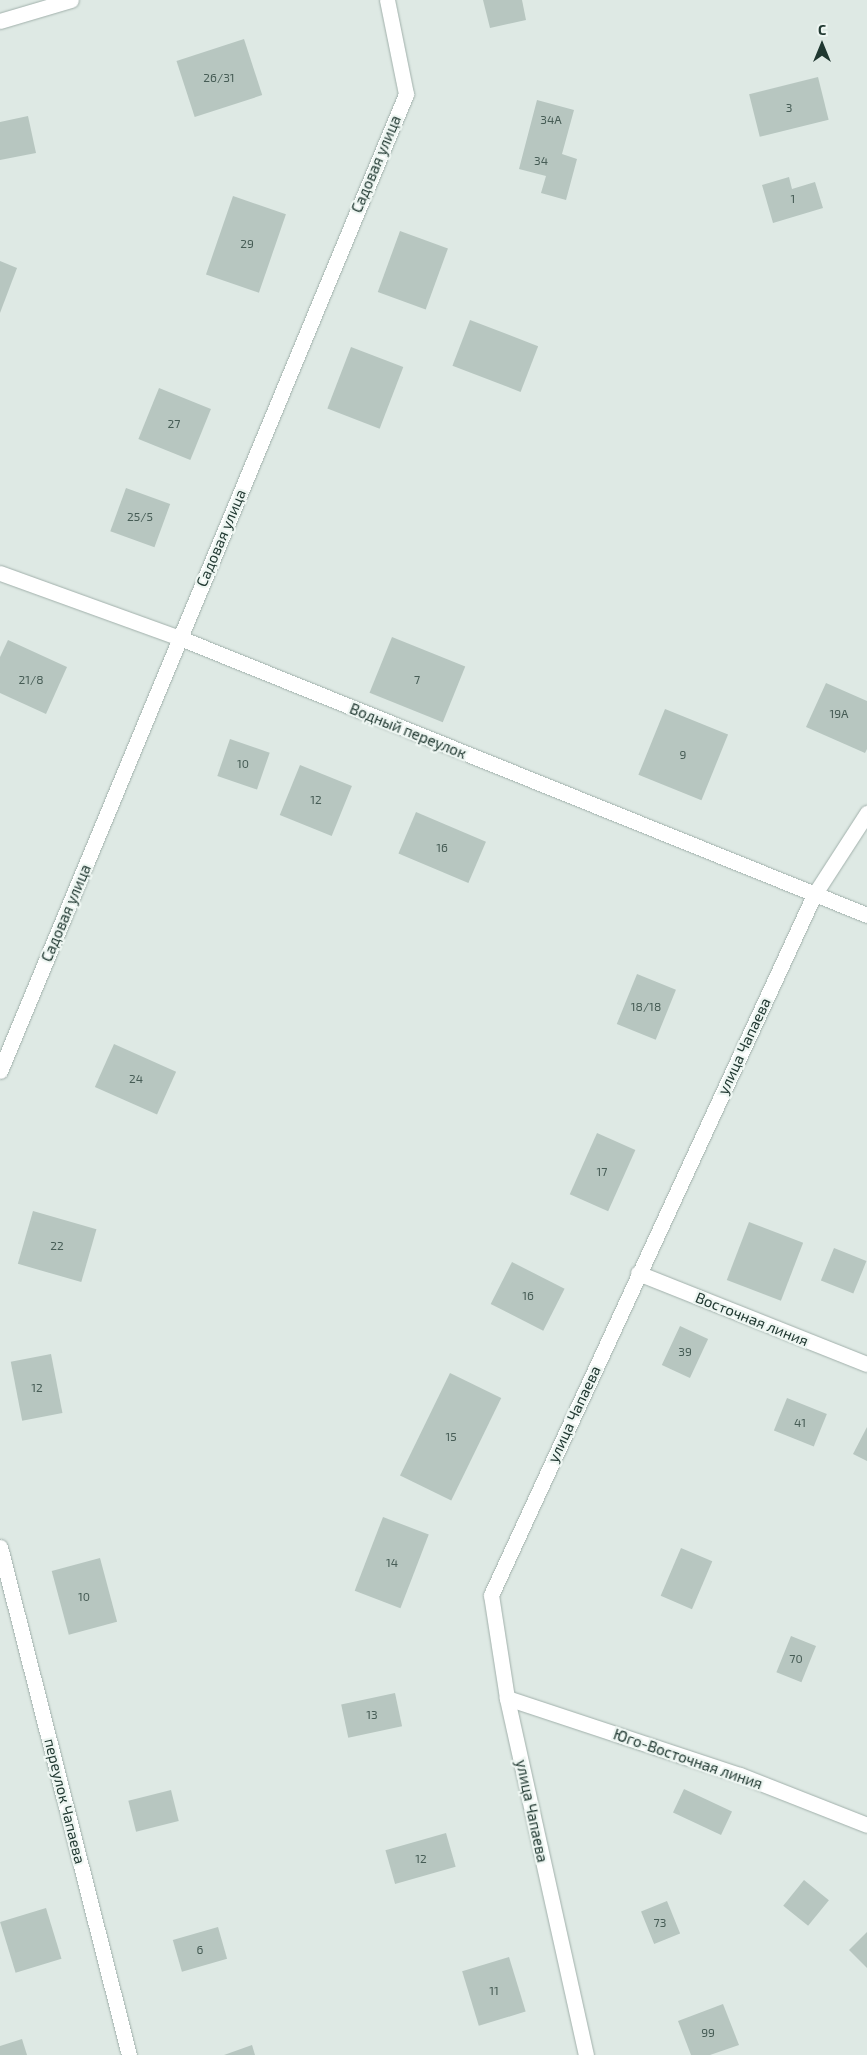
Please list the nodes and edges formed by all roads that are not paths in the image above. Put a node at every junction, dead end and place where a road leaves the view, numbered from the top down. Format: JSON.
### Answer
{"nodes":[{"id":1,"x":71,"y":0,"type":"edge"},
{"id":2,"x":387,"y":0,"type":"edge"},
{"id":3,"x":0,"y":21,"type":"edge"},
{"id":4,"x":0,"y":573,"type":"edge"},
{"id":5,"x":180,"y":638,"type":"junction"},
{"id":6,"x":867,"y":813,"type":"edge"},
{"id":7,"x":814,"y":895,"type":"junction"},
{"id":8,"x":867,"y":915,"type":"edge"},
{"id":9,"x":0,"y":1072,"type":"edge"},
{"id":10,"x":638,"y":1273,"type":"junction"},
{"id":11,"x":867,"y":1364,"type":"edge"},
{"id":12,"x":0,"y":1547,"type":"edge"},
{"id":13,"x":507,"y":1698,"type":"junction"},
{"id":14,"x":867,"y":1825,"type":"edge"},
{"id":15,"x":129,"y":2055,"type":"edge"},
{"id":16,"x":586,"y":2055,"type":"edge"}],
"edges":[{"from":1,"to":3,"type":"street"},
{"from":2,"to":5,"type":"street","name":"Садовая улица"},
{"from":4,"to":5,"type":"street","name":"Водный переулок"},
{"from":5,"to":7,"type":"street","name":"Водный переулок"},
{"from":5,"to":9,"type":"street","name":"Садовая улица"},
{"from":6,"to":7,"type":"street","name":"улица Чапаева"},
{"from":7,"to":8,"type":"street","name":"Водный переулок"},
{"from":7,"to":10,"type":"street","name":"улица Чапаева"},
{"from":10,"to":11,"type":"street","name":"Восточная линия"},
{"from":10,"to":13,"type":"street","name":"улица Чапаева"},
{"from":12,"to":15,"type":"street","name":"переулок Чапаева"},
{"from":13,"to":14,"type":"street","name":"Юго-Восточная линия"},
{"from":13,"to":16,"type":"street","name":"улица Чапаева"}]}
